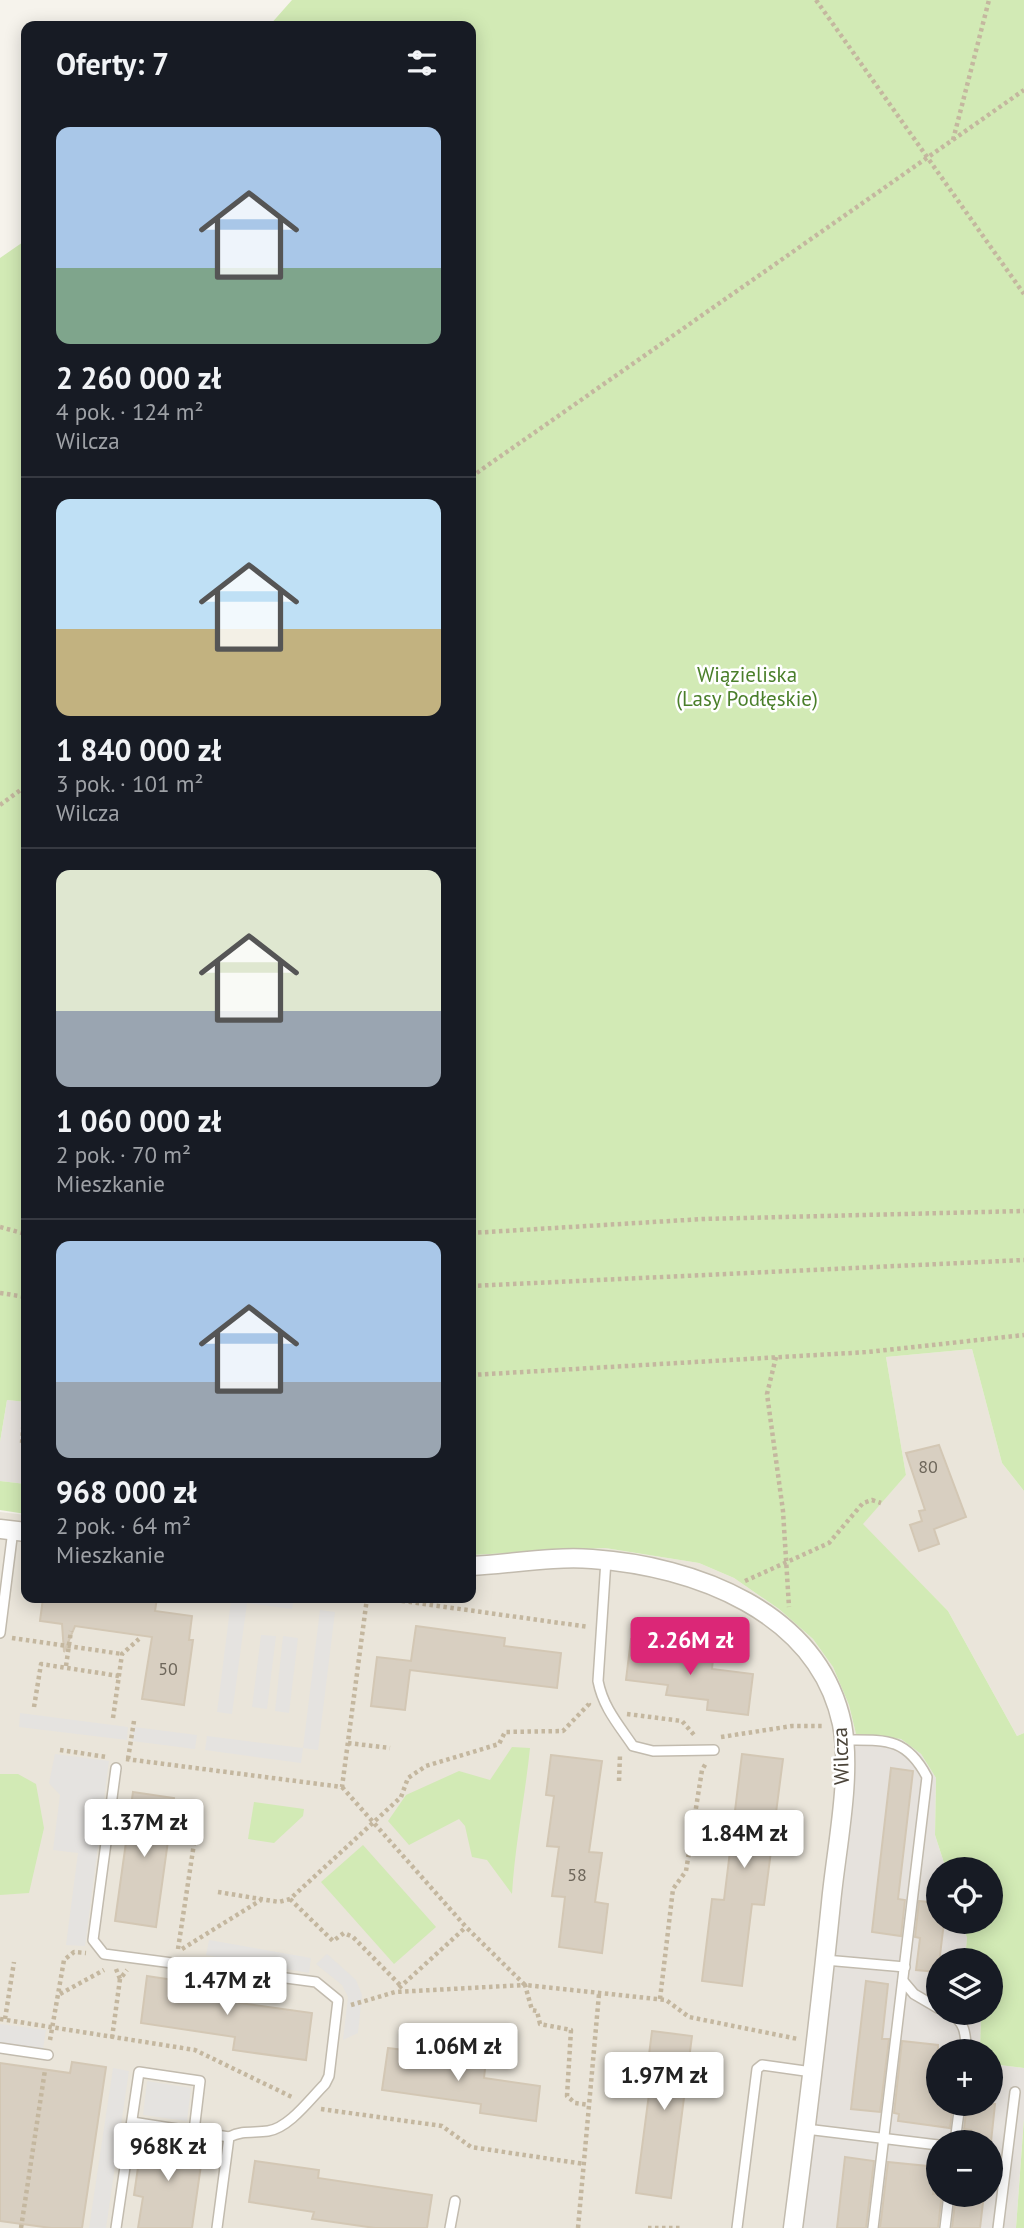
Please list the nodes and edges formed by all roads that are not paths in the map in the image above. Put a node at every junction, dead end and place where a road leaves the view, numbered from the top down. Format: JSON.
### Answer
{"nodes":[{"id":1,"x":13,"y":1530,"type":"edge"},
{"id":2,"x":606,"y":1560,"type":"junction"},
{"id":3,"x":476,"y":1566,"type":"edge"},
{"id":4,"x":0,"y":1635,"type":"edge"},
{"id":5,"x":844,"y":1740,"type":"junction"},
{"id":6,"x":714,"y":1750,"type":"road end"},
{"id":7,"x":116,"y":1768,"type":"dead end"},
{"id":8,"x":825,"y":1960,"type":"junction"},
{"id":9,"x":905,"y":1967,"type":"junction"},
{"id":10,"x":903,"y":1981,"type":"junction"},
{"id":11,"x":926,"y":2000,"type":"edge"},
{"id":12,"x":0,"y":2048,"type":"edge"},
{"id":13,"x":48,"y":2055,"type":"road end"},
{"id":14,"x":812,"y":2072,"type":"junction"},
{"id":15,"x":1014,"y":2092,"type":"dead end"},
{"id":16,"x":132,"y":2122,"type":"junction"},
{"id":17,"x":806,"y":2129,"type":"junction"},
{"id":18,"x":194,"y":2131,"type":"junction"},
{"id":19,"x":229,"y":2137,"type":"junction"},
{"id":20,"x":884,"y":2139,"type":"junction"},
{"id":21,"x":926,"y":2144,"type":"edge"},
{"id":22,"x":455,"y":2201,"type":"dead end"},
{"id":23,"x":947,"y":2207,"type":"edge"},
{"id":24,"x":116,"y":2228,"type":"edge"},
{"id":25,"x":217,"y":2228,"type":"edge"},
{"id":26,"x":450,"y":2228,"type":"edge"},
{"id":27,"x":737,"y":2228,"type":"edge"},
{"id":28,"x":793,"y":2228,"type":"edge"},
{"id":29,"x":873,"y":2228,"type":"edge"},
{"id":30,"x":945,"y":2228,"type":"edge"},
{"id":31,"x":998,"y":2228,"type":"edge"}],
"edges":[{"from":1,"to":4,"type":"lane"},
{"from":2,"to":3,"type":"street","name":"Wilcza"},
{"from":2,"to":5,"type":"street","name":"Wilcza"},
{"from":2,"to":6,"type":"lane"},
{"from":5,"to":8,"type":"street","name":"Wilcza"},
{"from":5,"to":9,"type":"lane"},
{"from":7,"to":19,"type":"lane"},
{"from":8,"to":9,"type":"lane"},
{"from":8,"to":14,"type":"street","name":"Wilcza"},
{"from":9,"to":10,"type":"lane"},
{"from":10,"to":11,"type":"lane"},
{"from":10,"to":20,"type":"lane"},
{"from":12,"to":13,"type":"lane"},
{"from":14,"to":17,"type":"street","name":"Wilcza"},
{"from":14,"to":27,"type":"lane"},
{"from":15,"to":31,"type":"lane"},
{"from":16,"to":18,"type":"lane"},
{"from":16,"to":18,"type":"lane"},
{"from":16,"to":24,"type":"lane"},
{"from":17,"to":20,"type":"lane"},
{"from":17,"to":28,"type":"street","name":"Wilcza"},
{"from":18,"to":19,"type":"lane"},
{"from":19,"to":25,"type":"lane"},
{"from":20,"to":21,"type":"lane"},
{"from":20,"to":29,"type":"lane"},
{"from":22,"to":26,"type":"lane"},
{"from":23,"to":30,"type":"lane"}]}
